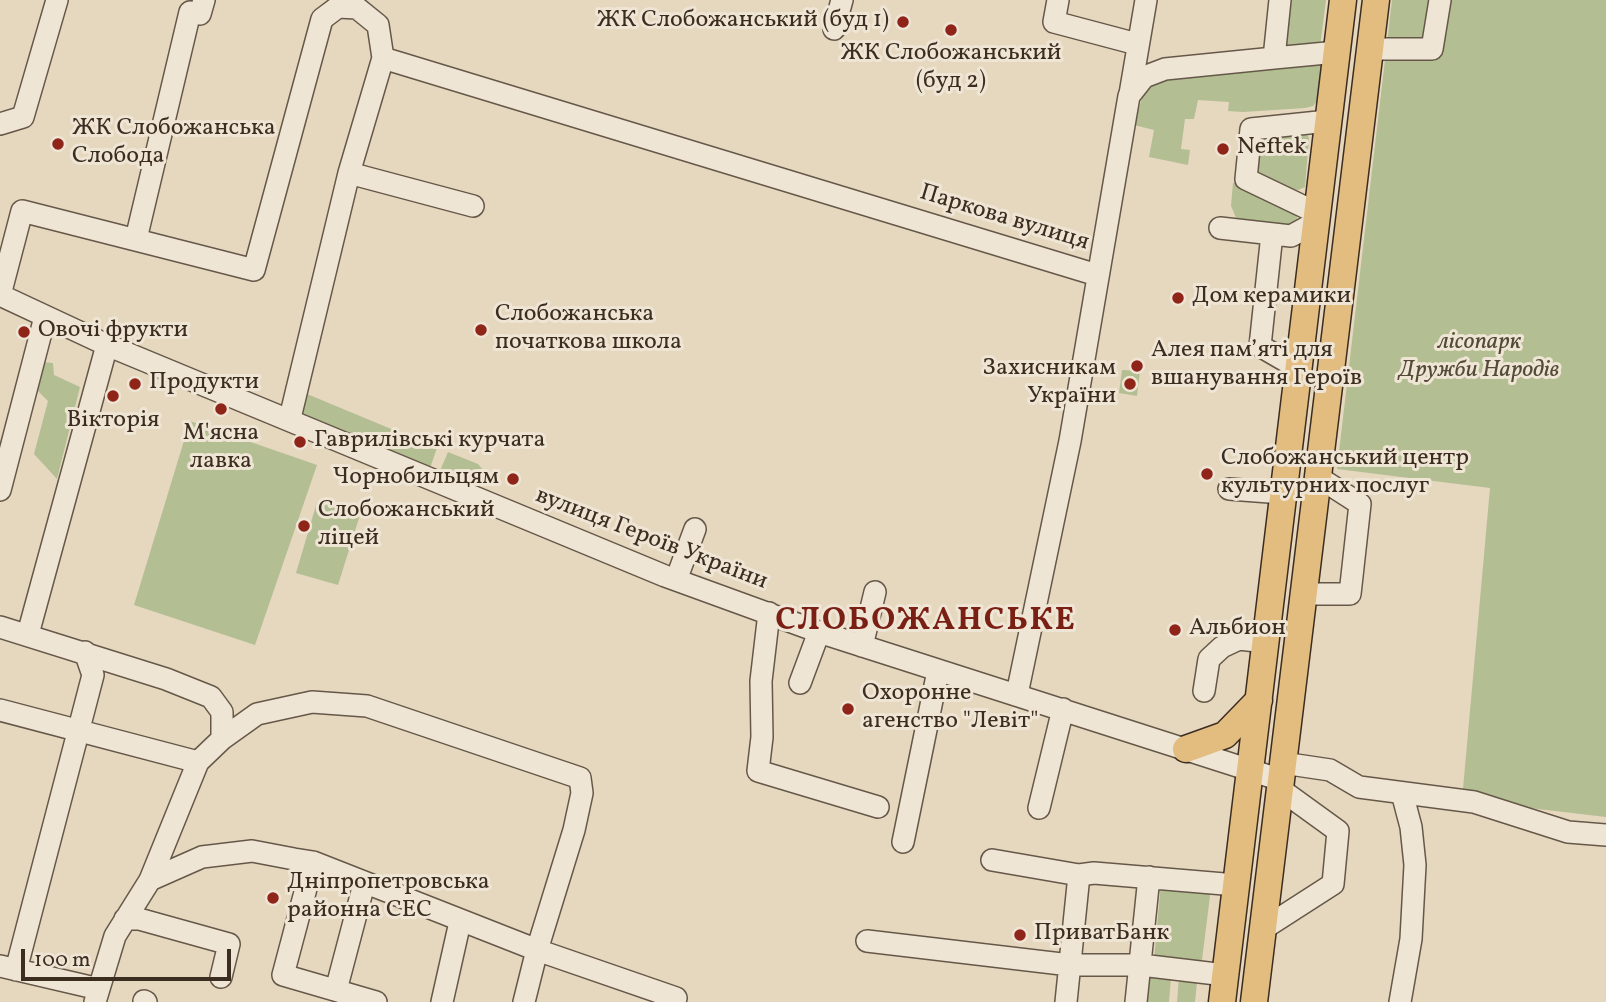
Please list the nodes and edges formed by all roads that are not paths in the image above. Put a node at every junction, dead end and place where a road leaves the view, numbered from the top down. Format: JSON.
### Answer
{"nodes":[{"id":1,"x":57,"y":0,"type":"edge"},
{"id":2,"x":204,"y":0,"type":"edge"},
{"id":3,"x":842,"y":0,"type":"edge"},
{"id":4,"x":1058,"y":0,"type":"edge"},
{"id":5,"x":1146,"y":0,"type":"edge"},
{"id":6,"x":1280,"y":0,"type":"edge"},
{"id":7,"x":1343,"y":0,"type":"edge"},
{"id":8,"x":1376,"y":0,"type":"edge"},
{"id":9,"x":1440,"y":0,"type":"edge"},
{"id":10,"x":339,"y":3,"type":"edge"},
{"id":11,"x":834,"y":29,"type":"dead end"},
{"id":12,"x":1137,"y":44,"type":"junction"},
{"id":13,"x":1370,"y":49,"type":"junction"},
{"id":14,"x":1337,"y":52,"type":"junction"},
{"id":15,"x":383,"y":58,"type":"junction"},
{"id":16,"x":1274,"y":58,"type":"junction"},
{"id":17,"x":1129,"y":96,"type":"junction"},
{"id":18,"x":1328,"y":121,"type":"junction"},
{"id":19,"x":0,"y":124,"type":"edge"},
{"id":20,"x":349,"y":173,"type":"junction"},
{"id":21,"x":473,"y":206,"type":"dead end"},
{"id":22,"x":1318,"y":213,"type":"junction"},
{"id":23,"x":1220,"y":228,"type":"dead end"},
{"id":24,"x":1272,"y":234,"type":"junction"},
{"id":25,"x":136,"y":239,"type":"junction"},
{"id":26,"x":1097,"y":275,"type":"junction"},
{"id":27,"x":0,"y":295,"type":"edge"},
{"id":28,"x":45,"y":317,"type":"junction"},
{"id":29,"x":107,"y":345,"type":"junction"},
{"id":30,"x":1298,"y":369,"type":"junction"},
{"id":31,"x":290,"y":418,"type":"junction"},
{"id":32,"x":1318,"y":477,"type":"junction"},
{"id":33,"x":1229,"y":489,"type":"dead end"},
{"id":34,"x":0,"y":491,"type":"edge"},
{"id":35,"x":1283,"y":493,"type":"junction"},
{"id":36,"x":695,"y":529,"type":"dead end"},
{"id":37,"x":676,"y":580,"type":"junction"},
{"id":38,"x":875,"y":592,"type":"dead end"},
{"id":39,"x":1304,"y":594,"type":"junction"},
{"id":40,"x":769,"y":613,"type":"junction"},
{"id":41,"x":0,"y":627,"type":"edge"},
{"id":42,"x":819,"y":632,"type":"junction"},
{"id":43,"x":28,"y":634,"type":"junction"},
{"id":44,"x":1266,"y":642,"type":"junction"},
{"id":45,"x":862,"y":646,"type":"junction"},
{"id":46,"x":85,"y":652,"type":"junction"},
{"id":47,"x":938,"y":671,"type":"junction"},
{"id":48,"x":800,"y":683,"type":"dead end"},
{"id":49,"x":1204,"y":691,"type":"dead end"},
{"id":50,"x":1017,"y":694,"type":"junction"},
{"id":51,"x":1259,"y":700,"type":"junction"},
{"id":52,"x":1063,"y":709,"type":"junction"},
{"id":53,"x":0,"y":710,"type":"edge"},
{"id":54,"x":80,"y":731,"type":"junction"},
{"id":55,"x":222,"y":739,"type":"junction"},
{"id":56,"x":1186,"y":749,"type":"junction"},
{"id":57,"x":198,"y":761,"type":"junction"},
{"id":58,"x":1251,"y":770,"type":"junction"},
{"id":59,"x":1281,"y":777,"type":"junction"},
{"id":60,"x":1402,"y":793,"type":"junction"},
{"id":61,"x":878,"y":807,"type":"dead end"},
{"id":62,"x":1039,"y":808,"type":"dead end"},
{"id":63,"x":1606,"y":835,"type":"edge"},
{"id":64,"x":903,"y":842,"type":"dead end"},
{"id":65,"x":163,"y":847,"type":"junction"},
{"id":66,"x":992,"y":860,"type":"dead end"},
{"id":67,"x":313,"y":862,"type":"junction"},
{"id":68,"x":183,"y":865,"type":"junction"},
{"id":69,"x":1079,"y":875,"type":"junction"},
{"id":70,"x":1149,"y":877,"type":"junction"},
{"id":71,"x":150,"y":880,"type":"junction"},
{"id":72,"x":364,"y":884,"type":"junction"},
{"id":73,"x":1236,"y":885,"type":"junction"},
{"id":74,"x":125,"y":919,"type":"junction"},
{"id":75,"x":460,"y":922,"type":"junction"},
{"id":76,"x":1263,"y":929,"type":"junction"},
{"id":77,"x":867,"y":941,"type":"dead end"},
{"id":78,"x":537,"y":950,"type":"junction"},
{"id":79,"x":1070,"y":965,"type":"junction"},
{"id":80,"x":1140,"y":965,"type":"junction"},
{"id":81,"x":8,"y":968,"type":"edge"},
{"id":82,"x":1225,"y":975,"type":"junction"},
{"id":83,"x":220,"y":977,"type":"dead end"},
{"id":84,"x":336,"y":990,"type":"junction"},
{"id":85,"x":97,"y":995,"type":"edge"},
{"id":86,"x":676,"y":998,"type":"dead end"},
{"id":87,"x":376,"y":1002,"type":"edge"},
{"id":88,"x":442,"y":1002,"type":"edge"},
{"id":89,"x":524,"y":1002,"type":"edge"},
{"id":90,"x":1066,"y":1002,"type":"edge"},
{"id":91,"x":1136,"y":1002,"type":"edge"},
{"id":92,"x":1222,"y":1002,"type":"edge"},
{"id":93,"x":1254,"y":1002,"type":"edge"},
{"id":94,"x":1400,"y":1002,"type":"edge"}],
"edges":[{"from":1,"to":19,"type":"street"},
{"from":2,"to":25,"type":"street"},
{"from":3,"to":11,"type":"street"},
{"from":4,"to":12,"type":"street"},
{"from":5,"to":12,"type":"street"},
{"from":6,"to":16,"type":"street"},
{"from":7,"to":14,"type":"main road"},
{"from":8,"to":13,"type":"main road"},
{"from":9,"to":13,"type":"street"},
{"from":10,"to":15,"type":"street"},
{"from":10,"to":25,"type":"street"},
{"from":12,"to":17,"type":"street"},
{"from":13,"to":32,"type":"main road"},
{"from":14,"to":16,"type":"street"},
{"from":14,"to":18,"type":"main road"},
{"from":15,"to":20,"type":"street"},
{"from":15,"to":26,"type":"street","name":"Паркова вулиця"},
{"from":16,"to":17,"type":"street"},
{"from":17,"to":26,"type":"street"},
{"from":18,"to":22,"type":"main road"},
{"from":18,"to":22,"type":"street"},
{"from":20,"to":21,"type":"street"},
{"from":20,"to":31,"type":"street"},
{"from":22,"to":24,"type":"street"},
{"from":22,"to":30,"type":"main road"},
{"from":23,"to":24,"type":"street"},
{"from":24,"to":30,"type":"street"},
{"from":25,"to":27,"type":"street"},
{"from":26,"to":50,"type":"street"},
{"from":27,"to":28,"type":"street","name":"вулиця Героїв України"},
{"from":28,"to":29,"type":"street","name":"вулиця Героїв України"},
{"from":28,"to":34,"type":"street"},
{"from":29,"to":31,"type":"street","name":"вулиця Героїв України"},
{"from":29,"to":43,"type":"street"},
{"from":30,"to":35,"type":"main road"},
{"from":31,"to":37,"type":"street","name":"вулиця Героїв України"},
{"from":32,"to":39,"type":"main road"},
{"from":32,"to":39,"type":"street"},
{"from":33,"to":35,"type":"street"},
{"from":35,"to":44,"type":"main road"},
{"from":36,"to":37,"type":"street"},
{"from":37,"to":40,"type":"street","name":"вулиця Героїв України"},
{"from":38,"to":45,"type":"street"},
{"from":39,"to":59,"type":"main road"},
{"from":40,"to":42,"type":"street","name":"вулиця Героїв України"},
{"from":40,"to":61,"type":"street"},
{"from":41,"to":43,"type":"street"},
{"from":42,"to":45,"type":"street","name":"вулиця Героїв України"},
{"from":42,"to":48,"type":"street"},
{"from":43,"to":46,"type":"street"},
{"from":44,"to":49,"type":"street"},
{"from":44,"to":51,"type":"main road"},
{"from":45,"to":47,"type":"street","name":"вулиця Героїв України"},
{"from":46,"to":54,"type":"street"},
{"from":46,"to":55,"type":"street"},
{"from":47,"to":50,"type":"street","name":"вулиця Героїв України"},
{"from":47,"to":64,"type":"street"},
{"from":50,"to":52,"type":"street","name":"вулиця Героїв України"},
{"from":51,"to":56,"type":"main road"},
{"from":51,"to":58,"type":"main road"},
{"from":52,"to":56,"type":"street","name":"вулиця Героїв України"},
{"from":52,"to":62,"type":"street"},
{"from":53,"to":54,"type":"street"},
{"from":54,"to":57,"type":"street"},
{"from":54,"to":81,"type":"street"},
{"from":55,"to":57,"type":"street"},
{"from":55,"to":78,"type":"street"},
{"from":56,"to":58,"type":"street","name":"вулиця Героїв України"},
{"from":57,"to":65,"type":"street"},
{"from":58,"to":59,"type":"street","name":"вулиця Героїв України"},
{"from":58,"to":73,"type":"main road"},
{"from":59,"to":60,"type":"street"},
{"from":59,"to":76,"type":"main road"},
{"from":59,"to":76,"type":"street"},
{"from":60,"to":63,"type":"street"},
{"from":60,"to":94,"type":"street"},
{"from":65,"to":68,"type":"street"},
{"from":65,"to":71,"type":"street"},
{"from":66,"to":69,"type":"street"},
{"from":67,"to":68,"type":"street"},
{"from":67,"to":72,"type":"street"},
{"from":67,"to":84,"type":"street"},
{"from":68,"to":71,"type":"street"},
{"from":69,"to":70,"type":"street"},
{"from":69,"to":79,"type":"street"},
{"from":70,"to":73,"type":"street"},
{"from":70,"to":80,"type":"street"},
{"from":71,"to":74,"type":"street"},
{"from":72,"to":75,"type":"street"},
{"from":72,"to":84,"type":"street"},
{"from":73,"to":82,"type":"main road"},
{"from":74,"to":83,"type":"street"},
{"from":74,"to":85,"type":"street"},
{"from":75,"to":78,"type":"street"},
{"from":75,"to":88,"type":"street"},
{"from":76,"to":93,"type":"main road"},
{"from":77,"to":79,"type":"street"},
{"from":78,"to":86,"type":"street"},
{"from":78,"to":89,"type":"street"},
{"from":79,"to":80,"type":"street"},
{"from":79,"to":90,"type":"street"},
{"from":80,"to":82,"type":"street"},
{"from":80,"to":91,"type":"street"},
{"from":81,"to":85,"type":"street"},
{"from":82,"to":92,"type":"main road"},
{"from":84,"to":87,"type":"street"}]}
